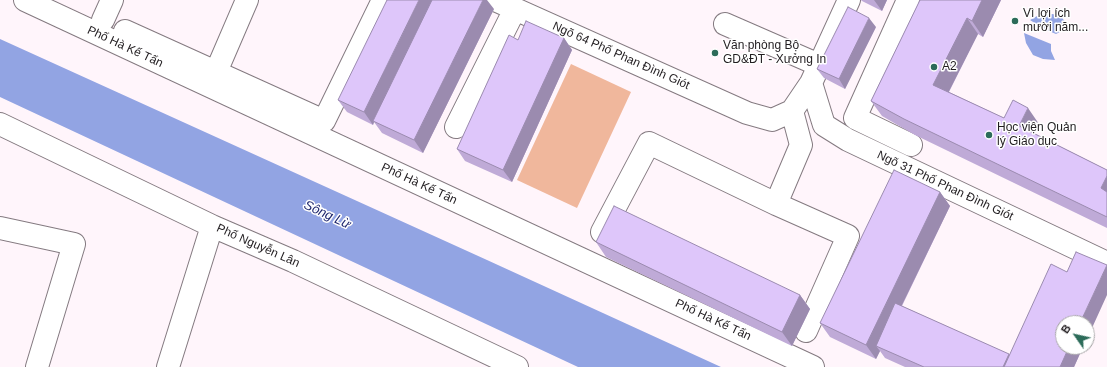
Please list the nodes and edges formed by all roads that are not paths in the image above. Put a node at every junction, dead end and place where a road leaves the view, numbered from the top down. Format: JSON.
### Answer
{"nodes":[{"id":1,"x":25,"y":0,"type":"edge"},
{"id":2,"x":58,"y":0,"type":"edge"},
{"id":3,"x":112,"y":0,"type":"edge"},
{"id":4,"x":248,"y":0,"type":"edge"},
{"id":5,"x":384,"y":0,"type":"edge"},
{"id":6,"x":495,"y":0,"type":"edge"},
{"id":7,"x":850,"y":0,"type":"edge"},
{"id":8,"x":908,"y":0,"type":"edge"},
{"id":9,"x":515,"y":9,"type":"junction"},
{"id":10,"x":103,"y":20,"type":"junction"},
{"id":11,"x":725,"y":24,"type":"dead end"},
{"id":12,"x":216,"y":72,"type":"junction"},
{"id":13,"x":815,"y":74,"type":"junction"},
{"id":14,"x":792,"y":111,"type":"junction"},
{"id":15,"x":0,"y":124,"type":"edge"},
{"id":16,"x":456,"y":127,"type":"dead end"},
{"id":17,"x":911,"y":145,"type":"dead end"},
{"id":18,"x":776,"y":204,"type":"junction"},
{"id":19,"x":212,"y":226,"type":"junction"},
{"id":20,"x":0,"y":228,"type":"edge"},
{"id":21,"x":601,"y":234,"type":"edge"},
{"id":22,"x":1107,"y":263,"type":"edge"},
{"id":23,"x":806,"y":331,"type":"dead end"},
{"id":24,"x":510,"y":366,"type":"edge"},
{"id":25,"x":37,"y":367,"type":"edge"},
{"id":26,"x":168,"y":367,"type":"edge"},
{"id":27,"x":813,"y":367,"type":"edge"}],
"edges":[{"from":1,"to":27,"type":"street","name":"Phố Hà Kế Tấn"},
{"from":2,"to":10,"type":"street","name":"Phố Hà Kế Tấn"},
{"from":3,"to":10,"type":"street"},
{"from":4,"to":12,"type":"street"},
{"from":5,"to":12,"type":"street","name":"Phố Hà Kế Tấn"},
{"from":6,"to":9,"type":"street","name":"Ngõ 64 Phố Phan Đình Giót"},
{"from":7,"to":13,"type":"street"},
{"from":8,"to":17,"type":"street"},
{"from":9,"to":14,"type":"street","name":"Ngõ 64 Phố Phan Đình Giót"},
{"from":9,"to":16,"type":"street"},
{"from":10,"to":12,"type":"street","name":"Phố Hà Kế Tấn"},
{"from":11,"to":13,"type":"street"},
{"from":13,"to":14,"type":"street"},
{"from":13,"to":22,"type":"street","name":"Ngõ 31 Phố Phan Đình Giót"},
{"from":14,"to":18,"type":"street"},
{"from":15,"to":19,"type":"street","name":"Phố Nguyễn Lân"},
{"from":18,"to":21,"type":"street"},
{"from":18,"to":23,"type":"street"},
{"from":19,"to":24,"type":"street","name":"Phố Nguyễn Lân"},
{"from":19,"to":26,"type":"street"},
{"from":20,"to":25,"type":"street"}]}
